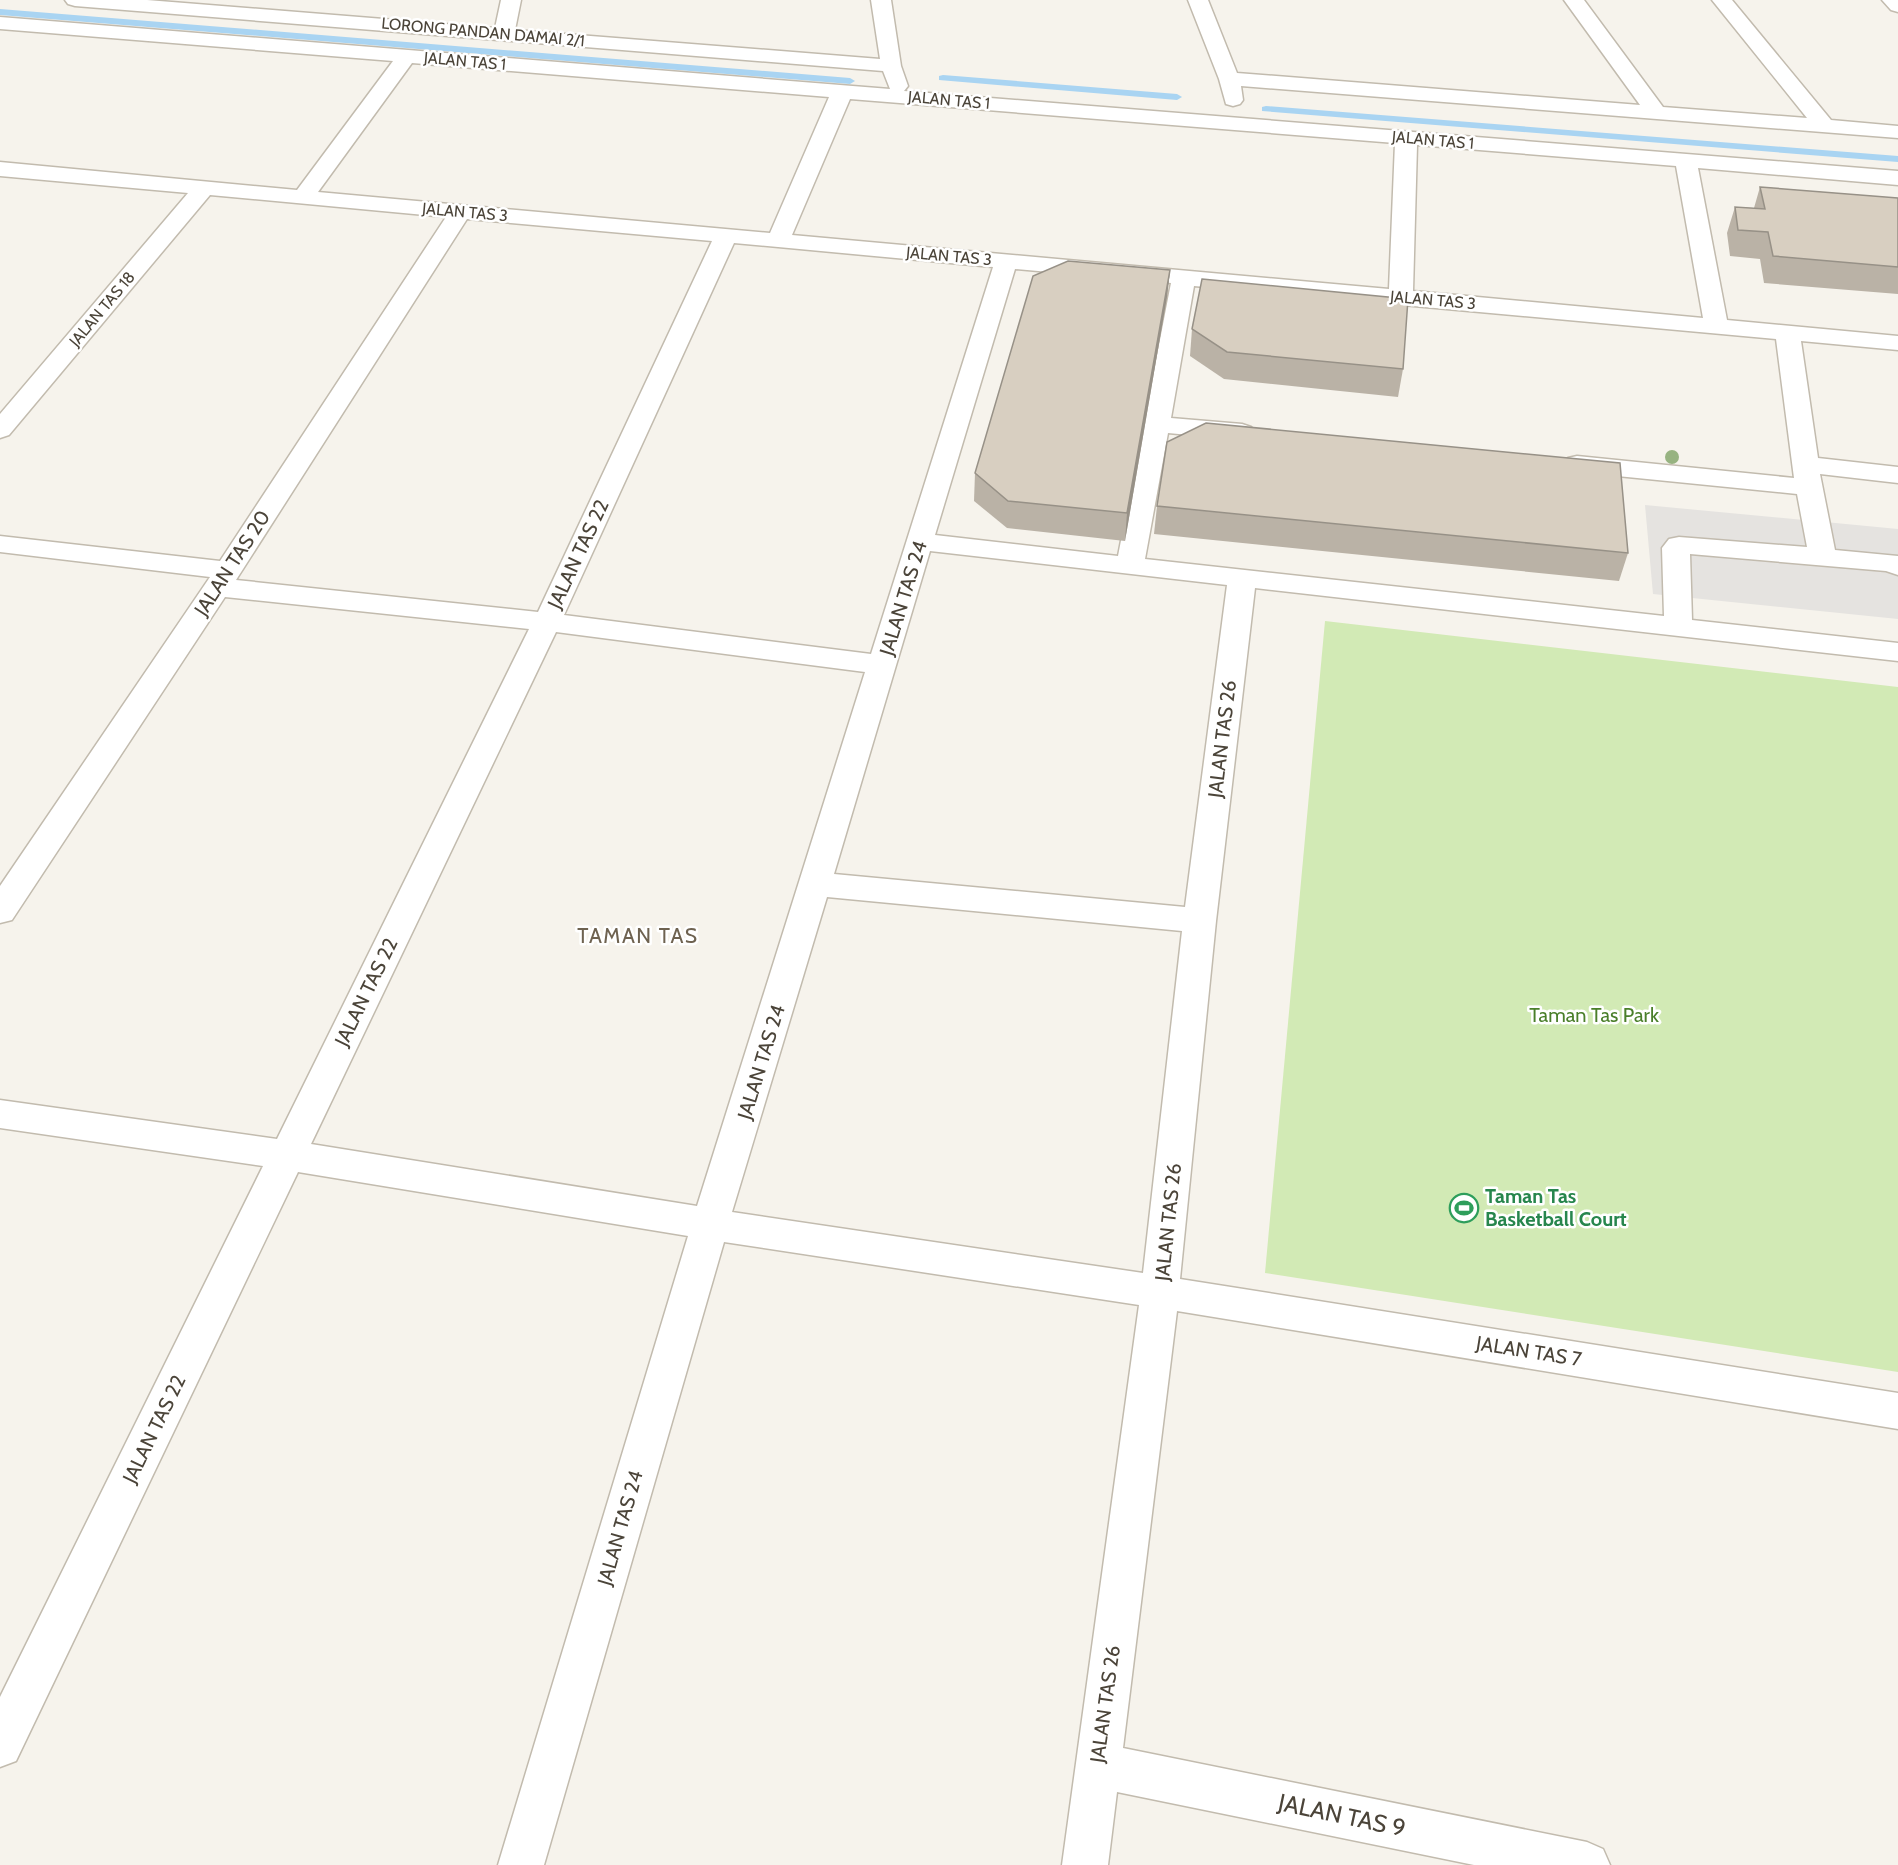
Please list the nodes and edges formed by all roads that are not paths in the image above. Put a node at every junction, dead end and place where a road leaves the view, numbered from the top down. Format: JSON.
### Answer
{"nodes":[{"id":1,"x":75,"y":0,"type":"edge"},
{"id":2,"x":511,"y":0,"type":"edge"},
{"id":3,"x":881,"y":0,"type":"edge"},
{"id":4,"x":1198,"y":0,"type":"edge"},
{"id":5,"x":1574,"y":0,"type":"edge"},
{"id":6,"x":1722,"y":0,"type":"edge"},
{"id":7,"x":1892,"y":0,"type":"edge"},
{"id":8,"x":125,"y":2,"type":"edge"},
{"id":9,"x":1898,"y":6,"type":"edge"},
{"id":10,"x":267,"y":7,"type":"edge"},
{"id":11,"x":0,"y":23,"type":"edge"},
{"id":12,"x":504,"y":33,"type":"junction"},
{"id":13,"x":407,"y":56,"type":"junction"},
{"id":14,"x":891,"y":66,"type":"junction"},
{"id":15,"x":1229,"y":79,"type":"junction"},
{"id":16,"x":842,"y":92,"type":"junction"},
{"id":17,"x":902,"y":97,"type":"junction"},
{"id":18,"x":1656,"y":112,"type":"junction"},
{"id":19,"x":1231,"y":124,"type":"junction"},
{"id":20,"x":1824,"y":126,"type":"junction"},
{"id":21,"x":1898,"y":132,"type":"edge"},
{"id":22,"x":1406,"y":138,"type":"junction"},
{"id":23,"x":1686,"y":161,"type":"junction"},
{"id":24,"x":0,"y":169,"type":"edge"},
{"id":25,"x":1898,"y":178,"type":"edge"},
{"id":26,"x":204,"y":188,"type":"junction"},
{"id":27,"x":303,"y":197,"type":"junction"},
{"id":28,"x":460,"y":212,"type":"junction"},
{"id":29,"x":726,"y":236,"type":"junction"},
{"id":30,"x":777,"y":240,"type":"junction"},
{"id":31,"x":1006,"y":261,"type":"junction"},
{"id":32,"x":1184,"y":278,"type":"junction"},
{"id":33,"x":1401,"y":297,"type":"junction"},
{"id":34,"x":1716,"y":326,"type":"junction"},
{"id":35,"x":1787,"y":332,"type":"junction"},
{"id":36,"x":1898,"y":343,"type":"edge"},
{"id":37,"x":1156,"y":424,"type":"junction"},
{"id":38,"x":0,"y":430,"type":"edge"},
{"id":39,"x":1263,"y":434,"type":"edge"},
{"id":40,"x":1548,"y":462,"type":"edge"},
{"id":41,"x":1898,"y":475,"type":"edge"},
{"id":42,"x":1807,"y":476,"type":"junction"},
{"id":43,"x":921,"y":542,"type":"junction"},
{"id":44,"x":0,"y":544,"type":"edge"},
{"id":45,"x":1822,"y":556,"type":"junction"},
{"id":46,"x":1130,"y":566,"type":"junction"},
{"id":47,"x":1898,"y":566,"type":"edge"},
{"id":48,"x":1242,"y":578,"type":"junction"},
{"id":49,"x":222,"y":579,"type":"junction"},
{"id":50,"x":547,"y":622,"type":"junction"},
{"id":51,"x":1678,"y":627,"type":"junction"},
{"id":52,"x":1898,"y":652,"type":"edge"},
{"id":53,"x":883,"y":665,"type":"junction"},
{"id":54,"x":816,"y":884,"type":"junction"},
{"id":55,"x":0,"y":911,"type":"edge"},
{"id":56,"x":1200,"y":921,"type":"junction"},
{"id":57,"x":0,"y":1114,"type":"edge"},
{"id":58,"x":287,"y":1155,"type":"junction"},
{"id":59,"x":710,"y":1224,"type":"junction"},
{"id":60,"x":1160,"y":1292,"type":"junction"},
{"id":61,"x":1898,"y":1411,"type":"edge"},
{"id":62,"x":0,"y":1745,"type":"edge"},
{"id":63,"x":1097,"y":1765,"type":"junction"},
{"id":64,"x":521,"y":1865,"type":"edge"},
{"id":65,"x":1085,"y":1865,"type":"edge"},
{"id":66,"x":1587,"y":1865,"type":"edge"}],
"edges":[{"from":1,"to":8,"type":"street","name":"LORONG PANDAN DAMAI 2/1"},
{"from":2,"to":12,"type":"street"},
{"from":3,"to":14,"type":"street"},
{"from":4,"to":15,"type":"street"},
{"from":5,"to":18,"type":"street"},
{"from":6,"to":20,"type":"street"},
{"from":7,"to":9,"type":"street"},
{"from":8,"to":10,"type":"street","name":"LORONG PANDAN DAMAI 2/1"},
{"from":10,"to":12,"type":"street","name":"LORONG PANDAN DAMAI 2/1"},
{"from":11,"to":13,"type":"street","name":"JALAN TAS 1"},
{"from":12,"to":14,"type":"street","name":"LORONG PANDAN DAMAI 2/1"},
{"from":13,"to":16,"type":"street","name":"JALAN TAS 1"},
{"from":13,"to":27,"type":"street"},
{"from":14,"to":17,"type":"street"},
{"from":15,"to":18,"type":"street"},
{"from":15,"to":19,"type":"street"},
{"from":16,"to":17,"type":"street","name":"JALAN TAS 1"},
{"from":16,"to":30,"type":"street"},
{"from":17,"to":19,"type":"street","name":"JALAN TAS 1"},
{"from":18,"to":20,"type":"street"},
{"from":19,"to":22,"type":"street","name":"JALAN TAS 1"},
{"from":20,"to":21,"type":"street"},
{"from":22,"to":23,"type":"street","name":"JALAN TAS 1"},
{"from":22,"to":33,"type":"street"},
{"from":23,"to":25,"type":"street","name":"JALAN TAS 1"},
{"from":23,"to":34,"type":"street"},
{"from":24,"to":26,"type":"street","name":"JALAN TAS 3"},
{"from":26,"to":27,"type":"street","name":"JALAN TAS 3"},
{"from":26,"to":38,"type":"street","name":"JALAN TAS 18"},
{"from":27,"to":28,"type":"street","name":"JALAN TAS 3"},
{"from":28,"to":29,"type":"street","name":"JALAN TAS 3"},
{"from":28,"to":49,"type":"street","name":"JALAN TAS 20"},
{"from":29,"to":30,"type":"street","name":"JALAN TAS 3"},
{"from":29,"to":50,"type":"street","name":"JALAN TAS 22"},
{"from":30,"to":31,"type":"street","name":"JALAN TAS 3"},
{"from":31,"to":32,"type":"street","name":"JALAN TAS 3"},
{"from":31,"to":43,"type":"street","name":"JALAN TAS 24"},
{"from":32,"to":33,"type":"street","name":"JALAN TAS 3"},
{"from":32,"to":37,"type":"street"},
{"from":33,"to":34,"type":"street","name":"JALAN TAS 3"},
{"from":34,"to":35,"type":"street","name":"JALAN TAS 3"},
{"from":35,"to":36,"type":"street","name":"JALAN TAS 3"},
{"from":35,"to":42,"type":"street"},
{"from":37,"to":39,"type":"street"},
{"from":37,"to":46,"type":"street"},
{"from":40,"to":42,"type":"street"},
{"from":41,"to":42,"type":"street"},
{"from":42,"to":45,"type":"street"},
{"from":43,"to":46,"type":"street"},
{"from":43,"to":53,"type":"street","name":"JALAN TAS 24"},
{"from":44,"to":49,"type":"street"},
{"from":45,"to":47,"type":"street"},
{"from":45,"to":51,"type":"street"},
{"from":46,"to":48,"type":"street"},
{"from":48,"to":51,"type":"street"},
{"from":48,"to":56,"type":"street","name":"JALAN TAS 26"},
{"from":49,"to":50,"type":"street"},
{"from":49,"to":55,"type":"street","name":"JALAN TAS 20"},
{"from":50,"to":53,"type":"street"},
{"from":50,"to":58,"type":"street","name":"JALAN TAS 22"},
{"from":51,"to":52,"type":"street"},
{"from":53,"to":54,"type":"street","name":"JALAN TAS 24"},
{"from":54,"to":56,"type":"street"},
{"from":54,"to":59,"type":"street","name":"JALAN TAS 24"},
{"from":56,"to":60,"type":"street","name":"JALAN TAS 26"},
{"from":57,"to":58,"type":"street","name":"JALAN TAS 7"},
{"from":58,"to":59,"type":"street","name":"JALAN TAS 7"},
{"from":58,"to":62,"type":"street","name":"JALAN TAS 22"},
{"from":59,"to":60,"type":"street","name":"JALAN TAS 7"},
{"from":59,"to":64,"type":"street","name":"JALAN TAS 24"},
{"from":60,"to":61,"type":"street","name":"JALAN TAS 7"},
{"from":60,"to":63,"type":"street","name":"JALAN TAS 26"},
{"from":63,"to":65,"type":"street","name":"JALAN TAS 26"},
{"from":63,"to":66,"type":"street","name":"JALAN TAS 9"}]}
